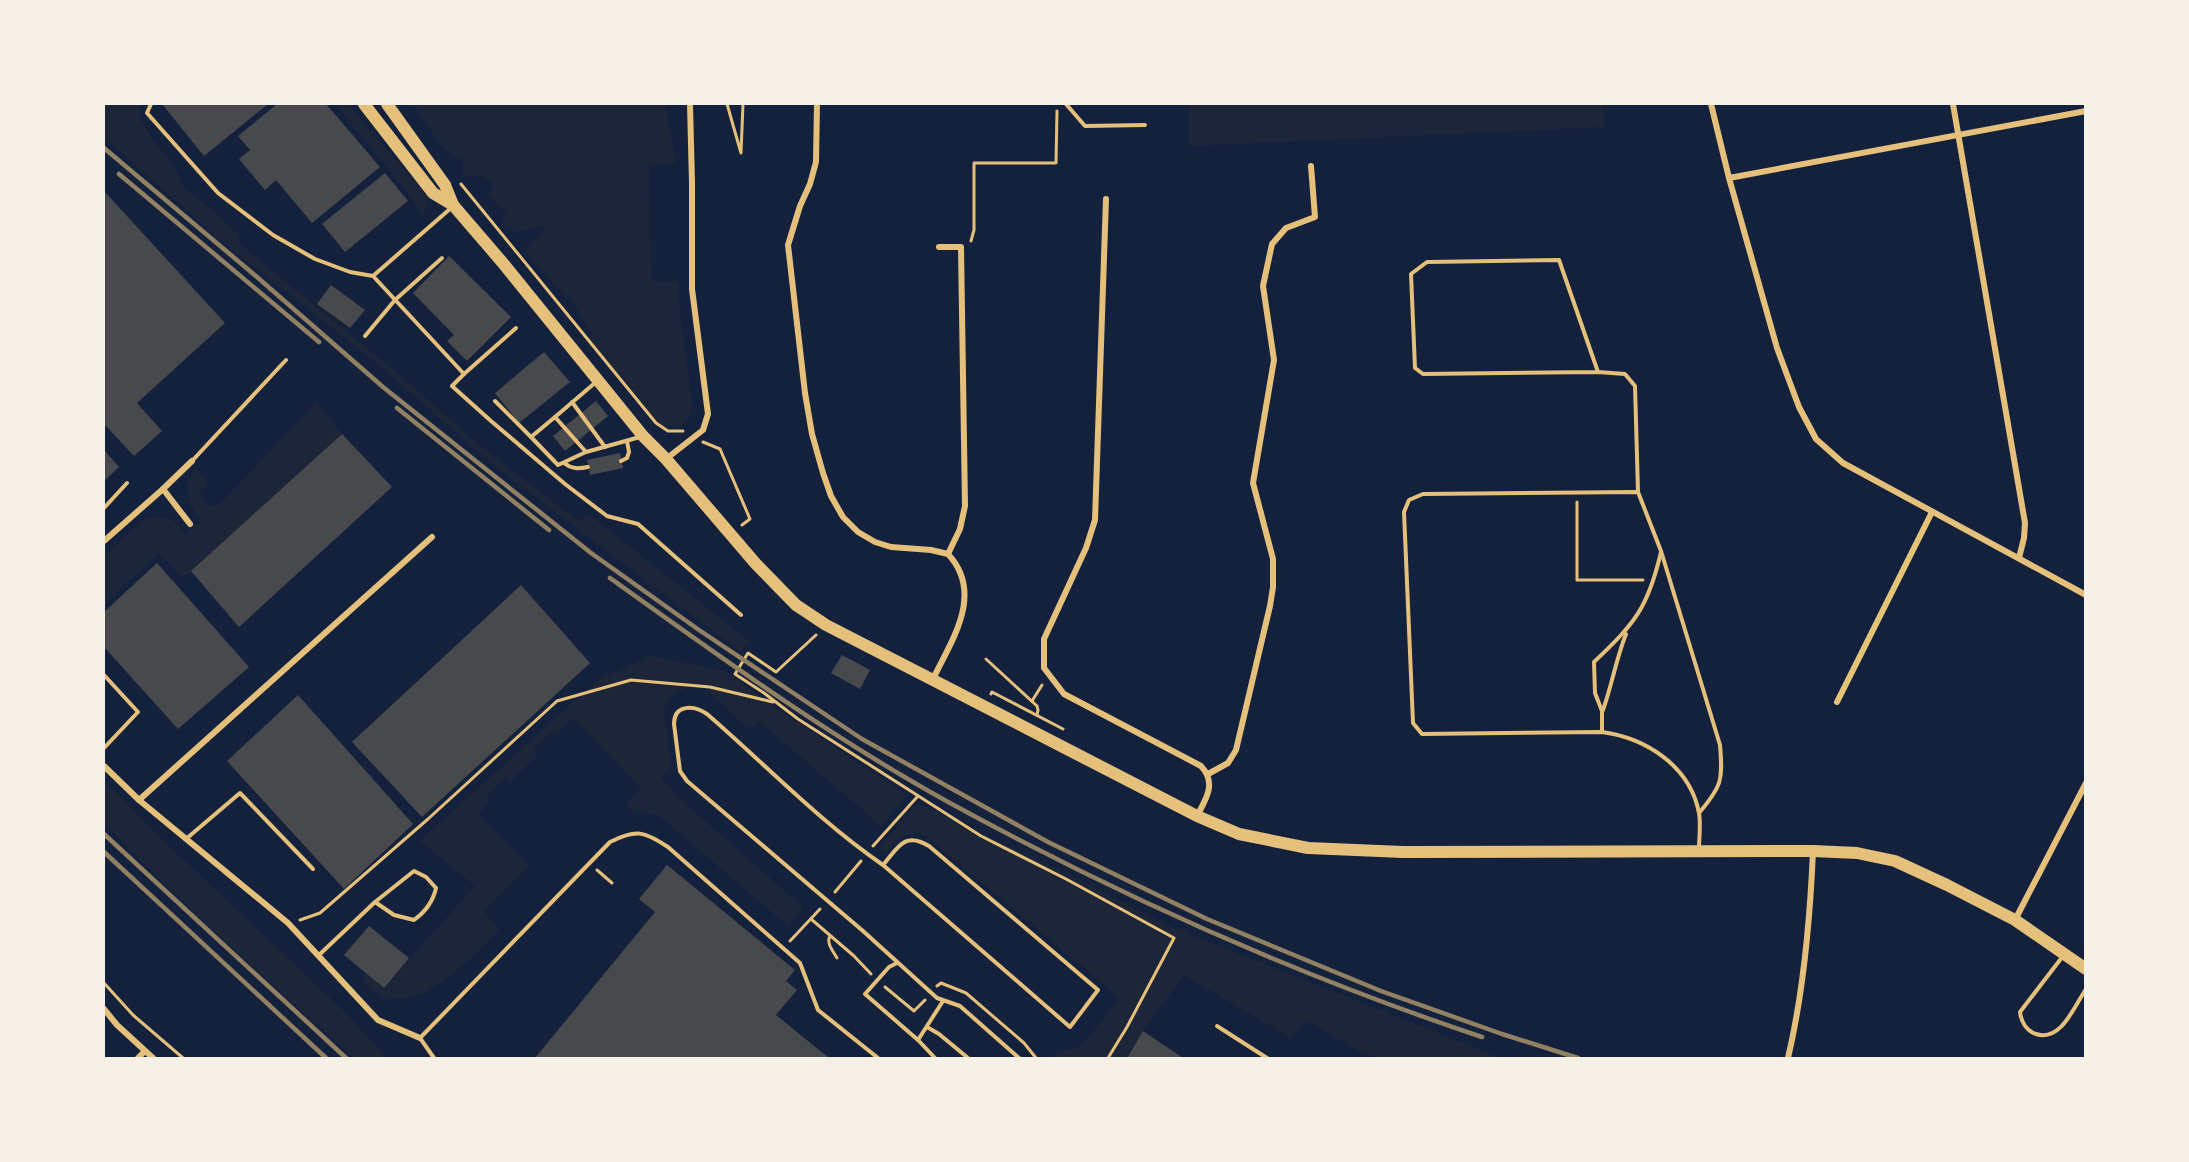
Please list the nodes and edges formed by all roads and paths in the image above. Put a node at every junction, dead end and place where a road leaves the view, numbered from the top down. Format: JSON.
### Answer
{"nodes":[{"id":1,"x":151,"y":104,"type":"edge"},
{"id":2,"x":364,"y":104,"type":"edge"},
{"id":3,"x":387,"y":104,"type":"edge"},
{"id":4,"x":690,"y":104,"type":"edge"},
{"id":5,"x":728,"y":104,"type":"edge"},
{"id":6,"x":743,"y":104,"type":"edge"},
{"id":7,"x":817,"y":104,"type":"edge"},
{"id":8,"x":1066,"y":104,"type":"edge"},
{"id":9,"x":1711,"y":104,"type":"edge"},
{"id":10,"x":1953,"y":104,"type":"edge"},
{"id":11,"x":1058,"y":105,"type":"dead end"},
{"id":12,"x":2085,"y":111,"type":"edge"},
{"id":13,"x":1145,"y":125,"type":"dead end"},
{"id":14,"x":1959,"y":135,"type":"junction"},
{"id":15,"x":1311,"y":166,"type":"dead end"},
{"id":16,"x":455,"y":177,"type":"dead end"},
{"id":17,"x":1729,"y":178,"type":"junction"},
{"id":18,"x":1106,"y":199,"type":"dead end"},
{"id":19,"x":453,"y":205,"type":"junction"},
{"id":20,"x":939,"y":247,"type":"dead end"},
{"id":21,"x":961,"y":248,"type":"junction"},
{"id":22,"x":442,"y":258,"type":"dead end"},
{"id":23,"x":373,"y":276,"type":"junction"},
{"id":24,"x":395,"y":300,"type":"junction"},
{"id":25,"x":516,"y":328,"type":"dead end"},
{"id":26,"x":365,"y":336,"type":"dead end"},
{"id":27,"x":286,"y":360,"type":"dead end"},
{"id":28,"x":1598,"y":372,"type":"junction"},
{"id":29,"x":464,"y":374,"type":"junction"},
{"id":30,"x":597,"y":380,"type":"junction"},
{"id":31,"x":495,"y":401,"type":"dead end"},
{"id":32,"x":572,"y":402,"type":"junction"},
{"id":33,"x":555,"y":417,"type":"junction"},
{"id":34,"x":689,"y":428,"type":"dead end"},
{"id":35,"x":643,"y":436,"type":"junction"},
{"id":36,"x":531,"y":437,"type":"junction"},
{"id":37,"x":627,"y":441,"type":"junction"},
{"id":38,"x":605,"y":447,"type":"junction"},
{"id":39,"x":720,"y":449,"type":"dead end"},
{"id":40,"x":586,"y":452,"type":"junction"},
{"id":41,"x":666,"y":459,"type":"junction"},
{"id":42,"x":621,"y":460,"type":"dead end"},
{"id":43,"x":192,"y":461,"type":"joint"},
{"id":44,"x":564,"y":463,"type":"junction"},
{"id":45,"x":588,"y":467,"type":"dead end"},
{"id":46,"x":127,"y":483,"type":"dead end"},
{"id":47,"x":163,"y":489,"type":"junction"},
{"id":48,"x":1638,"y":492,"type":"junction"},
{"id":49,"x":1577,"y":494,"type":"junction"},
{"id":50,"x":104,"y":508,"type":"edge"},
{"id":51,"x":1932,"y":512,"type":"junction"},
{"id":52,"x":190,"y":524,"type":"dead end"},
{"id":53,"x":731,"y":535,"type":"junction"},
{"id":54,"x":432,"y":537,"type":"dead end"},
{"id":55,"x":104,"y":541,"type":"edge"},
{"id":56,"x":1661,"y":551,"type":"junction"},
{"id":57,"x":948,"y":554,"type":"junction"},
{"id":58,"x":2019,"y":558,"type":"junction"},
{"id":59,"x":1655,"y":580,"type":"junction"},
{"id":60,"x":2085,"y":595,"type":"edge"},
{"id":61,"x":741,"y":615,"type":"dead end"},
{"id":62,"x":826,"y":625,"type":"junction"},
{"id":63,"x":1627,"y":631,"type":"junction"},
{"id":64,"x":986,"y":659,"type":"dead end"},
{"id":65,"x":1049,"y":674,"type":"junction"},
{"id":66,"x":104,"y":675,"type":"edge"},
{"id":67,"x":933,"y":680,"type":"junction"},
{"id":68,"x":1032,"y":701,"type":"junction"},
{"id":69,"x":775,"y":702,"type":"junction"},
{"id":70,"x":1837,"y":702,"type":"dead end"},
{"id":71,"x":1602,"y":711,"type":"junction"},
{"id":72,"x":1037,"y":715,"type":"dead end"},
{"id":73,"x":1602,"y":732,"type":"junction"},
{"id":74,"x":104,"y":748,"type":"edge"},
{"id":75,"x":104,"y":766,"type":"edge"},
{"id":76,"x":1208,"y":774,"type":"junction"},
{"id":77,"x":2085,"y":784,"type":"edge"},
{"id":78,"x":918,"y":796,"type":"junction"},
{"id":79,"x":139,"y":800,"type":"junction"},
{"id":80,"x":1699,"y":813,"type":"junction"},
{"id":81,"x":1197,"y":816,"type":"junction"},
{"id":82,"x":186,"y":839,"type":"junction"},
{"id":83,"x":1699,"y":851,"type":"junction"},
{"id":84,"x":1813,"y":851,"type":"junction"},
{"id":85,"x":867,"y":854,"type":"junction"},
{"id":86,"x":589,"y":863,"type":"junction"},
{"id":87,"x":883,"y":865,"type":"junction"},
{"id":88,"x":313,"y":869,"type":"dead end"},
{"id":89,"x":612,"y":883,"type":"dead end"},
{"id":90,"x":828,"y":901,"type":"junction"},
{"id":91,"x":375,"y":902,"type":"junction"},
{"id":92,"x":2015,"y":920,"type":"junction"},
{"id":93,"x":288,"y":923,"type":"junction"},
{"id":94,"x":830,"y":936,"type":"dead end"},
{"id":95,"x":783,"y":949,"type":"junction"},
{"id":96,"x":2064,"y":954,"type":"junction"},
{"id":97,"x":318,"y":956,"type":"junction"},
{"id":98,"x":837,"y":958,"type":"dead end"},
{"id":99,"x":897,"y":963,"type":"junction"},
{"id":100,"x":2085,"y":969,"type":"edge"},
{"id":101,"x":104,"y":983,"type":"edge"},
{"id":102,"x":2085,"y":990,"type":"edge"},
{"id":103,"x":943,"y":1001,"type":"junction"},
{"id":104,"x":104,"y":1009,"type":"edge"},
{"id":105,"x":1217,"y":1026,"type":"dead end"},
{"id":106,"x":927,"y":1027,"type":"junction"},
{"id":107,"x":420,"y":1038,"type":"junction"},
{"id":108,"x":918,"y":1040,"type":"junction"},
{"id":109,"x":145,"y":1051,"type":"junction"},
{"id":110,"x":138,"y":1059,"type":"edge"},
{"id":111,"x":153,"y":1059,"type":"edge"},
{"id":112,"x":183,"y":1059,"type":"edge"},
{"id":113,"x":434,"y":1059,"type":"edge"},
{"id":114,"x":878,"y":1059,"type":"edge"},
{"id":115,"x":935,"y":1059,"type":"edge"},
{"id":116,"x":968,"y":1059,"type":"edge"},
{"id":117,"x":1019,"y":1059,"type":"edge"},
{"id":118,"x":1108,"y":1059,"type":"edge"},
{"id":119,"x":1267,"y":1059,"type":"edge"},
{"id":120,"x":1788,"y":1059,"type":"edge"}],
"edges":[{"from":1,"to":23,"type":"lane"},
{"from":2,"to":19,"type":"main road"},
{"from":3,"to":19,"type":"main road"},
{"from":4,"to":41,"type":"street"},
{"from":5,"to":6,"type":"path"},
{"from":7,"to":57,"type":"street"},
{"from":8,"to":13,"type":"lane"},
{"from":9,"to":17,"type":"street"},
{"from":10,"to":14,"type":"street"},
{"from":11,"to":21,"type":"path"},
{"from":12,"to":14,"type":"street"},
{"from":14,"to":17,"type":"street"},
{"from":14,"to":58,"type":"street"},
{"from":15,"to":76,"type":"street"},
{"from":16,"to":34,"type":"path"},
{"from":17,"to":51,"type":"street"},
{"from":18,"to":65,"type":"street"},
{"from":19,"to":23,"type":"lane"},
{"from":19,"to":30,"type":"main road"},
{"from":20,"to":21,"type":"street"},
{"from":21,"to":57,"type":"street"},
{"from":22,"to":24,"type":"lane"},
{"from":23,"to":24,"type":"lane"},
{"from":24,"to":26,"type":"lane"},
{"from":24,"to":29,"type":"lane"},
{"from":25,"to":29,"type":"lane"},
{"from":27,"to":43,"type":"lane"},
{"from":28,"to":28,"type":"lane"},
{"from":28,"to":48,"type":"lane"},
{"from":29,"to":61,"type":"lane"},
{"from":30,"to":32,"type":"lane"},
{"from":30,"to":35,"type":"main road"},
{"from":31,"to":36,"type":"lane"},
{"from":32,"to":33,"type":"lane"},
{"from":32,"to":38,"type":"lane"},
{"from":33,"to":36,"type":"lane"},
{"from":33,"to":40,"type":"lane"},
{"from":35,"to":37,"type":"lane"},
{"from":35,"to":41,"type":"main road"},
{"from":36,"to":44,"type":"lane"},
{"from":37,"to":38,"type":"lane"},
{"from":37,"to":42,"type":"lane"},
{"from":38,"to":40,"type":"lane"},
{"from":39,"to":53,"type":"path"},
{"from":40,"to":44,"type":"lane"},
{"from":41,"to":53,"type":"main road"},
{"from":43,"to":47,"type":"street"},
{"from":44,"to":45,"type":"lane"},
{"from":46,"to":50,"type":"lane"},
{"from":47,"to":52,"type":"street"},
{"from":47,"to":55,"type":"street"},
{"from":48,"to":49,"type":"lane"},
{"from":48,"to":56,"type":"lane"},
{"from":49,"to":59,"type":"path"},
{"from":49,"to":73,"type":"lane"},
{"from":51,"to":58,"type":"street"},
{"from":51,"to":70,"type":"street"},
{"from":53,"to":62,"type":"main road"},
{"from":54,"to":79,"type":"street"},
{"from":56,"to":59,"type":"lane"},
{"from":56,"to":80,"type":"lane"},
{"from":57,"to":67,"type":"street"},
{"from":58,"to":60,"type":"street"},
{"from":59,"to":63,"type":"lane"},
{"from":62,"to":67,"type":"main road"},
{"from":62,"to":69,"type":"path"},
{"from":63,"to":71,"type":"lane"},
{"from":63,"to":71,"type":"lane"},
{"from":64,"to":68,"type":"path"},
{"from":65,"to":68,"type":"path"},
{"from":65,"to":76,"type":"street"},
{"from":66,"to":74,"type":"lane"},
{"from":67,"to":81,"type":"main road"},
{"from":68,"to":72,"type":"path"},
{"from":69,"to":78,"type":"path"},
{"from":69,"to":93,"type":"path"},
{"from":71,"to":73,"type":"lane"},
{"from":73,"to":80,"type":"lane"},
{"from":75,"to":79,"type":"street"},
{"from":76,"to":81,"type":"street"},
{"from":77,"to":92,"type":"street"},
{"from":78,"to":85,"type":"path"},
{"from":78,"to":118,"type":"path"},
{"from":79,"to":82,"type":"street"},
{"from":80,"to":83,"type":"lane"},
{"from":81,"to":83,"type":"main road"},
{"from":82,"to":88,"type":"lane"},
{"from":82,"to":93,"type":"street"},
{"from":83,"to":84,"type":"main road"},
{"from":84,"to":92,"type":"main road"},
{"from":84,"to":120,"type":"street"},
{"from":85,"to":87,"type":"lane"},
{"from":85,"to":90,"type":"path"},
{"from":85,"to":90,"type":"lane"},
{"from":86,"to":89,"type":"path"},
{"from":86,"to":95,"type":"lane"},
{"from":86,"to":107,"type":"lane"},
{"from":87,"to":87,"type":"lane"},
{"from":90,"to":95,"type":"path"},
{"from":90,"to":99,"type":"lane"},
{"from":91,"to":91,"type":"lane"},
{"from":91,"to":97,"type":"lane"},
{"from":92,"to":96,"type":"main road"},
{"from":93,"to":97,"type":"street"},
{"from":94,"to":98,"type":"path"},
{"from":95,"to":114,"type":"lane"},
{"from":96,"to":100,"type":"main road"},
{"from":96,"to":102,"type":"lane"},
{"from":97,"to":107,"type":"street"},
{"from":99,"to":103,"type":"lane"},
{"from":99,"to":108,"type":"lane"},
{"from":101,"to":112,"type":"path"},
{"from":103,"to":106,"type":"lane"},
{"from":103,"to":117,"type":"lane"},
{"from":104,"to":109,"type":"street"},
{"from":105,"to":119,"type":"lane"},
{"from":106,"to":108,"type":"lane"},
{"from":106,"to":116,"type":"lane"},
{"from":107,"to":113,"type":"lane"},
{"from":108,"to":115,"type":"lane"},
{"from":109,"to":110,"type":"street"},
{"from":109,"to":111,"type":"street"}]}
